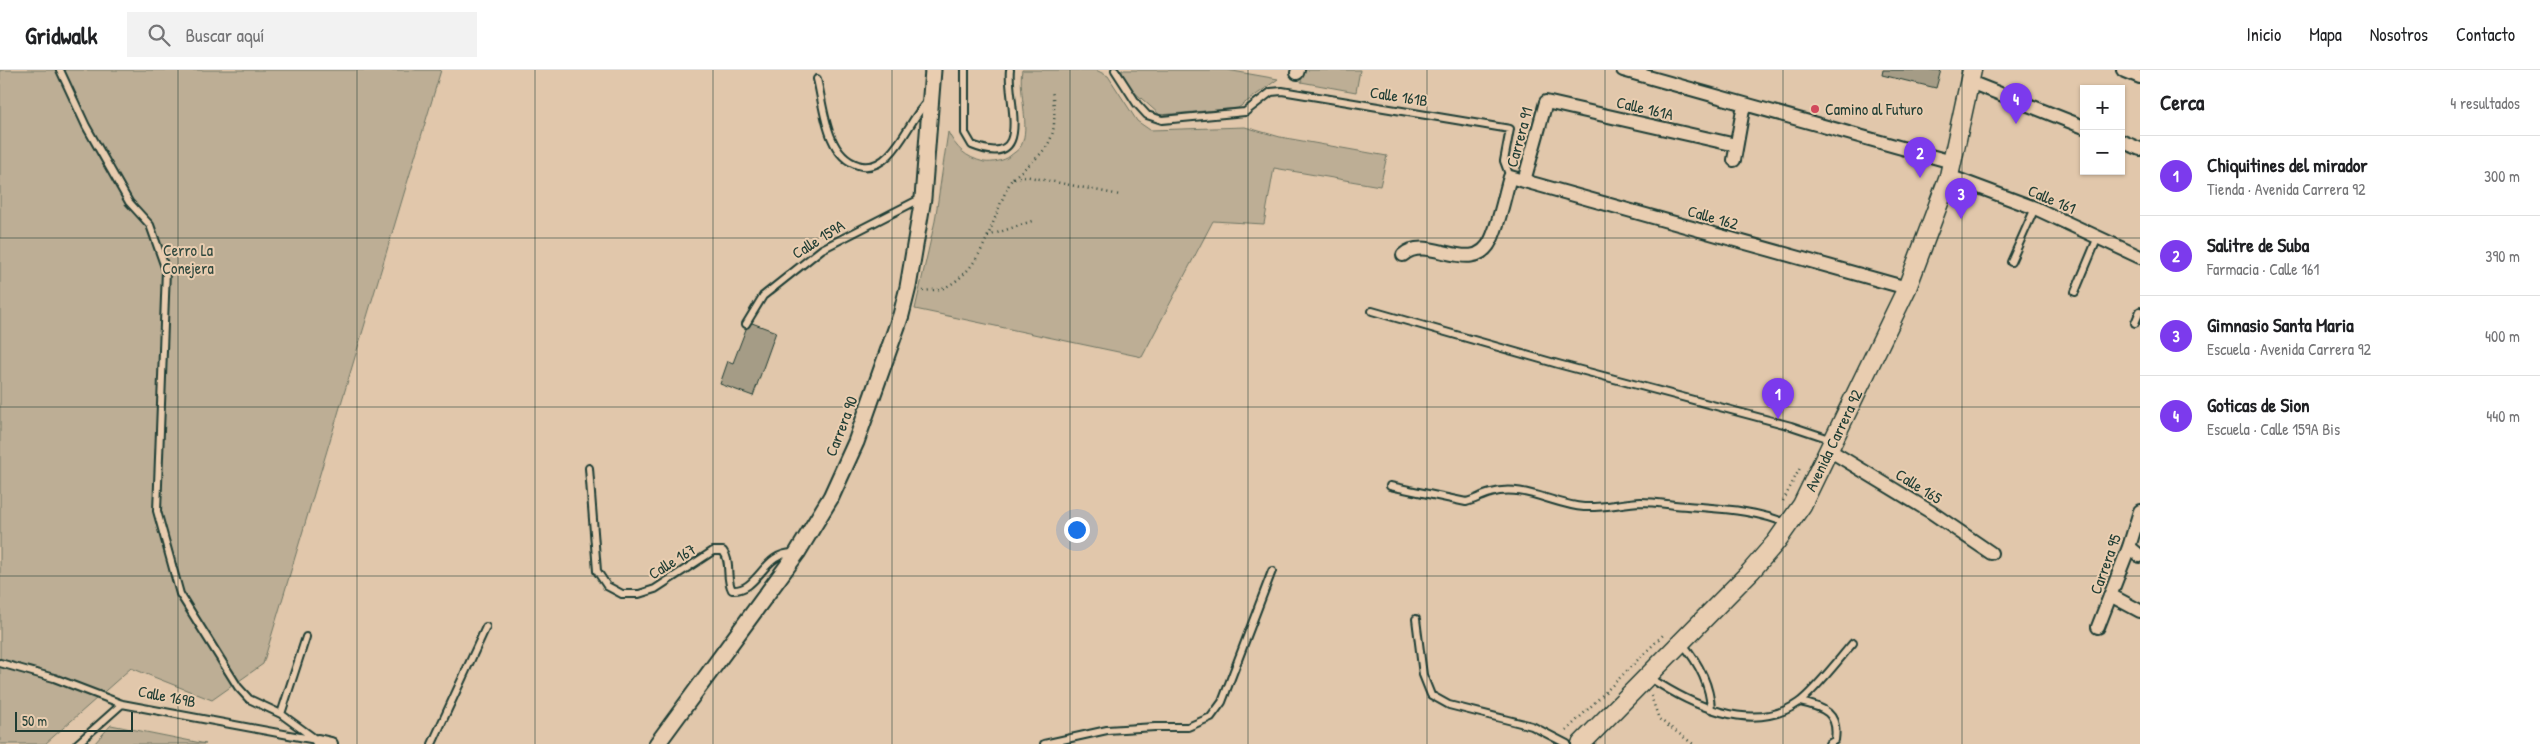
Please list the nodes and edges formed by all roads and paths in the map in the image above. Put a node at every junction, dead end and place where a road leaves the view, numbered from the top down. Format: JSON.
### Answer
{"nodes":[{"id":1,"x":60,"y":70,"type":"edge"},
{"id":2,"x":932,"y":70,"type":"edge"},
{"id":3,"x":965,"y":70,"type":"edge"},
{"id":4,"x":1010,"y":70,"type":"edge"},
{"id":5,"x":1116,"y":70,"type":"edge"},
{"id":6,"x":1623,"y":70,"type":"edge"},
{"id":7,"x":2123,"y":70,"type":"edge"},
{"id":8,"x":1971,"y":76,"type":"edge"},
{"id":9,"x":2140,"y":77,"type":"edge"},
{"id":10,"x":817,"y":79,"type":"dead end"},
{"id":11,"x":1052,"y":90,"type":"dead end"},
{"id":12,"x":930,"y":98,"type":"junction"},
{"id":13,"x":1546,"y":102,"type":"joint"},
{"id":14,"x":1744,"y":104,"type":"junction"},
{"id":15,"x":2080,"y":125,"type":"edge"},
{"id":16,"x":2125,"y":143,"type":"edge"},
{"id":17,"x":1736,"y":145,"type":"junction"},
{"id":18,"x":2140,"y":149,"type":"edge"},
{"id":19,"x":1734,"y":160,"type":"dead end"},
{"id":20,"x":1951,"y":169,"type":"junction"},
{"id":21,"x":1510,"y":177,"type":"junction"},
{"id":22,"x":1012,"y":179,"type":"junction"},
{"id":23,"x":1524,"y":181,"type":"junction"},
{"id":24,"x":1120,"y":195,"type":"dead end"},
{"id":25,"x":923,"y":198,"type":"junction"},
{"id":26,"x":2035,"y":208,"type":"junction"},
{"id":27,"x":1032,"y":221,"type":"dead end"},
{"id":28,"x":987,"y":237,"type":"junction"},
{"id":29,"x":2098,"y":237,"type":"junction"},
{"id":30,"x":1403,"y":255,"type":"dead end"},
{"id":31,"x":2140,"y":257,"type":"edge"},
{"id":32,"x":2011,"y":262,"type":"dead end"},
{"id":33,"x":1907,"y":288,"type":"junction"},
{"id":34,"x":2075,"y":292,"type":"dead end"},
{"id":35,"x":907,"y":294,"type":"junction"},
{"id":36,"x":1372,"y":311,"type":"dead end"},
{"id":37,"x":2140,"y":311,"type":"edge"},
{"id":38,"x":2135,"y":322,"type":"dead end"},
{"id":39,"x":746,"y":324,"type":"dead end"},
{"id":40,"x":1831,"y":445,"type":"junction"},
{"id":41,"x":1805,"y":458,"type":"dead end"},
{"id":42,"x":589,"y":468,"type":"dead end"},
{"id":43,"x":1390,"y":486,"type":"dead end"},
{"id":44,"x":2140,"y":511,"type":"edge"},
{"id":45,"x":1781,"y":521,"type":"junction"},
{"id":46,"x":2129,"y":547,"type":"junction"},
{"id":47,"x":797,"y":553,"type":"junction"},
{"id":48,"x":1991,"y":553,"type":"dead end"},
{"id":49,"x":2140,"y":556,"type":"edge"},
{"id":50,"x":1272,"y":571,"type":"dead end"},
{"id":51,"x":2110,"y":594,"type":"junction"},
{"id":52,"x":2140,"y":611,"type":"edge"},
{"id":53,"x":1416,"y":619,"type":"dead end"},
{"id":54,"x":486,"y":627,"type":"dead end"},
{"id":55,"x":2098,"y":627,"type":"dead end"},
{"id":56,"x":1669,"y":630,"type":"dead end"},
{"id":57,"x":306,"y":637,"type":"dead end"},
{"id":58,"x":1682,"y":642,"type":"junction"},
{"id":59,"x":1853,"y":644,"type":"dead end"},
{"id":60,"x":0,"y":663,"type":"edge"},
{"id":61,"x":1644,"y":680,"type":"junction"},
{"id":62,"x":1800,"y":702,"type":"junction"},
{"id":63,"x":122,"y":704,"type":"junction"},
{"id":64,"x":1711,"y":709,"type":"junction"},
{"id":65,"x":281,"y":714,"type":"junction"},
{"id":66,"x":1558,"y":739,"type":"junction"},
{"id":67,"x":318,"y":740,"type":"junction"},
{"id":68,"x":77,"y":744,"type":"edge"},
{"id":69,"x":331,"y":744,"type":"edge"},
{"id":70,"x":432,"y":744,"type":"edge"},
{"id":71,"x":657,"y":744,"type":"edge"},
{"id":72,"x":1044,"y":744,"type":"edge"},
{"id":73,"x":1566,"y":744,"type":"edge"},
{"id":74,"x":1581,"y":744,"type":"edge"},
{"id":75,"x":1693,"y":744,"type":"edge"},
{"id":76,"x":1829,"y":744,"type":"edge"}],
"edges":[{"from":1,"to":65,"type":"lane"},
{"from":2,"to":12,"type":"street","name":"Carrera 90"},
{"from":3,"to":4,"type":"lane"},
{"from":5,"to":21,"type":"lane","name":"Calle 161B"},
{"from":6,"to":14,"type":"street","name":"Calle 161"},
{"from":7,"to":9,"type":"street"},
{"from":8,"to":15,"type":"street"},
{"from":8,"to":20,"type":"main road","name":"Avenida Carrera 92"},
{"from":10,"to":12,"type":"lane"},
{"from":11,"to":22,"type":"path"},
{"from":12,"to":25,"type":"street","name":"Carrera 90"},
{"from":13,"to":17,"type":"street","name":"Calle 161A"},
{"from":13,"to":23,"type":"street","name":"Carrera 91"},
{"from":14,"to":17,"type":"street"},
{"from":14,"to":20,"type":"street","name":"Calle 161"},
{"from":16,"to":18,"type":"street"},
{"from":17,"to":19,"type":"street"},
{"from":20,"to":26,"type":"street","name":"Calle 161"},
{"from":20,"to":33,"type":"main road","name":"Avenida Carrera 92"},
{"from":21,"to":23,"type":"street","name":"Calle 162"},
{"from":21,"to":30,"type":"street","name":"Carrera 91"},
{"from":22,"to":24,"type":"path"},
{"from":22,"to":28,"type":"path"},
{"from":23,"to":33,"type":"street","name":"Calle 162"},
{"from":25,"to":35,"type":"street","name":"Carrera 90"},
{"from":25,"to":39,"type":"lane","name":"Calle 159A"},
{"from":26,"to":29,"type":"street","name":"Calle 161"},
{"from":26,"to":32,"type":"lane"},
{"from":27,"to":28,"type":"path"},
{"from":28,"to":35,"type":"path"},
{"from":29,"to":31,"type":"street","name":"Calle 161"},
{"from":29,"to":34,"type":"lane"},
{"from":33,"to":40,"type":"main road","name":"Avenida Carrera 92"},
{"from":35,"to":47,"type":"street","name":"Carrera 90"},
{"from":36,"to":40,"type":"lane"},
{"from":37,"to":38,"type":"lane"},
{"from":40,"to":45,"type":"main road","name":"Avenida Carrera 92"},
{"from":40,"to":48,"type":"street","name":"Calle 165"},
{"from":41,"to":45,"type":"path"},
{"from":42,"to":47,"type":"lane","name":"Calle 167"},
{"from":43,"to":45,"type":"lane"},
{"from":44,"to":46,"type":"street","name":"Carrera 95"},
{"from":45,"to":58,"type":"main road","name":"Avenida Carrera 92"},
{"from":46,"to":49,"type":"street"},
{"from":46,"to":51,"type":"street","name":"Carrera 95"},
{"from":47,"to":71,"type":"street","name":"Carrera 90"},
{"from":50,"to":72,"type":"lane"},
{"from":51,"to":52,"type":"street"},
{"from":51,"to":55,"type":"street","name":"Carrera 95"},
{"from":53,"to":66,"type":"lane"},
{"from":54,"to":70,"type":"lane"},
{"from":56,"to":66,"type":"path"},
{"from":57,"to":65,"type":"lane"},
{"from":58,"to":61,"type":"main road","name":"Avenida Carrera 92"},
{"from":58,"to":64,"type":"lane"},
{"from":59,"to":62,"type":"lane"},
{"from":60,"to":63,"type":"lane","name":"Calle 169B"},
{"from":61,"to":64,"type":"lane"},
{"from":61,"to":74,"type":"main road","name":"Avenida Carrera 92"},
{"from":61,"to":75,"type":"path"},
{"from":62,"to":64,"type":"lane"},
{"from":62,"to":76,"type":"lane"},
{"from":63,"to":67,"type":"lane","name":"Calle 169B"},
{"from":63,"to":68,"type":"lane"},
{"from":65,"to":67,"type":"lane"},
{"from":66,"to":73,"type":"lane"},
{"from":67,"to":69,"type":"street","name":"Calle 169B"}]}
